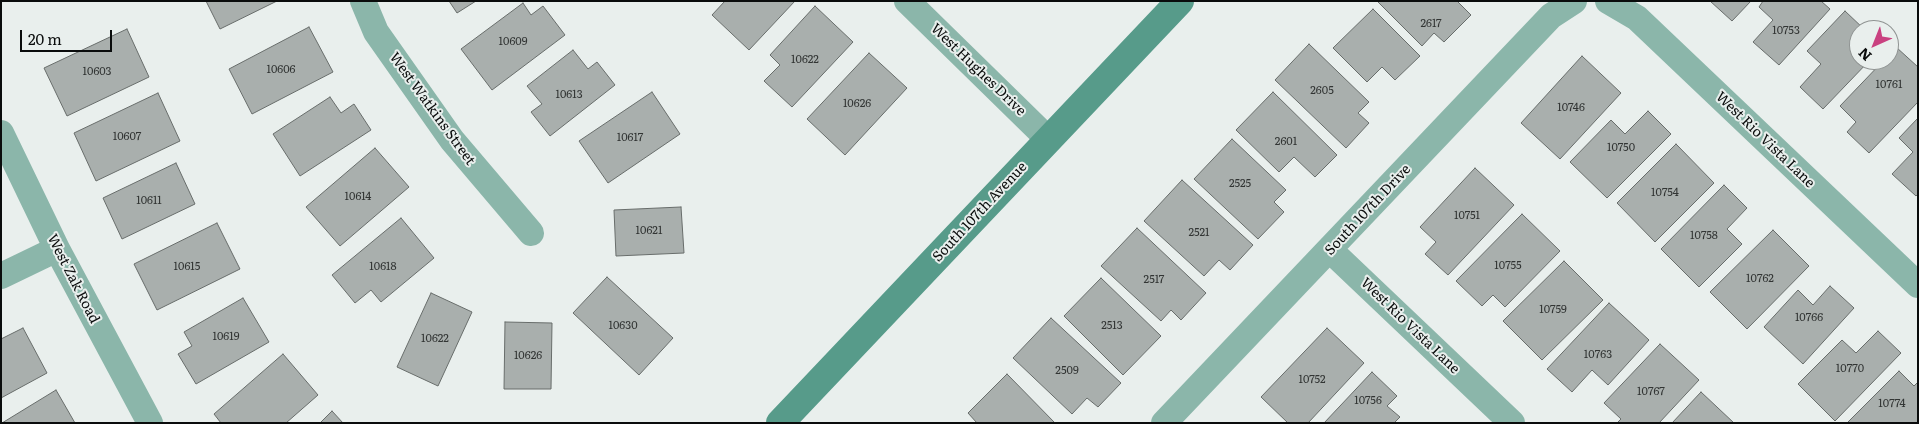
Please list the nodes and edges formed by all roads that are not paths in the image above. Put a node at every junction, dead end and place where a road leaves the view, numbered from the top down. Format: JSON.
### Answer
{"nodes":[{"id":1,"x":363,"y":1,"type":"edge"},
{"id":2,"x":907,"y":1,"type":"edge"},
{"id":3,"x":1180,"y":1,"type":"edge"},
{"id":4,"x":1574,"y":1,"type":"edge"},
{"id":5,"x":1608,"y":1,"type":"edge"},
{"id":6,"x":1,"y":133,"type":"edge"},
{"id":7,"x":1049,"y":140,"type":"junction"},
{"id":8,"x":531,"y":233,"type":"dead end"},
{"id":9,"x":57,"y":249,"type":"junction"},
{"id":10,"x":1330,"y":250,"type":"junction"},
{"id":11,"x":1,"y":276,"type":"edge"},
{"id":12,"x":1918,"y":285,"type":"edge"},
{"id":13,"x":150,"y":423,"type":"edge"},
{"id":14,"x":780,"y":423,"type":"edge"},
{"id":15,"x":1164,"y":423,"type":"edge"},
{"id":16,"x":1512,"y":423,"type":"edge"}],
"edges":[{"from":1,"to":8,"type":"street","name":"West Watkins Street"},
{"from":2,"to":7,"type":"street","name":"West Hughes Drive"},
{"from":3,"to":7,"type":"main road","name":"South 107th Avenue"},
{"from":4,"to":10,"type":"street","name":"South 107th Drive"},
{"from":5,"to":12,"type":"street","name":"West Rio Vista Lane"},
{"from":6,"to":9,"type":"street","name":"West Zak Road"},
{"from":7,"to":14,"type":"main road","name":"South 107th Avenue"},
{"from":9,"to":11,"type":"street"},
{"from":9,"to":13,"type":"street","name":"West Zak Road"},
{"from":10,"to":15,"type":"street","name":"South 107th Drive"},
{"from":10,"to":16,"type":"street","name":"West Rio Vista Lane"}]}
